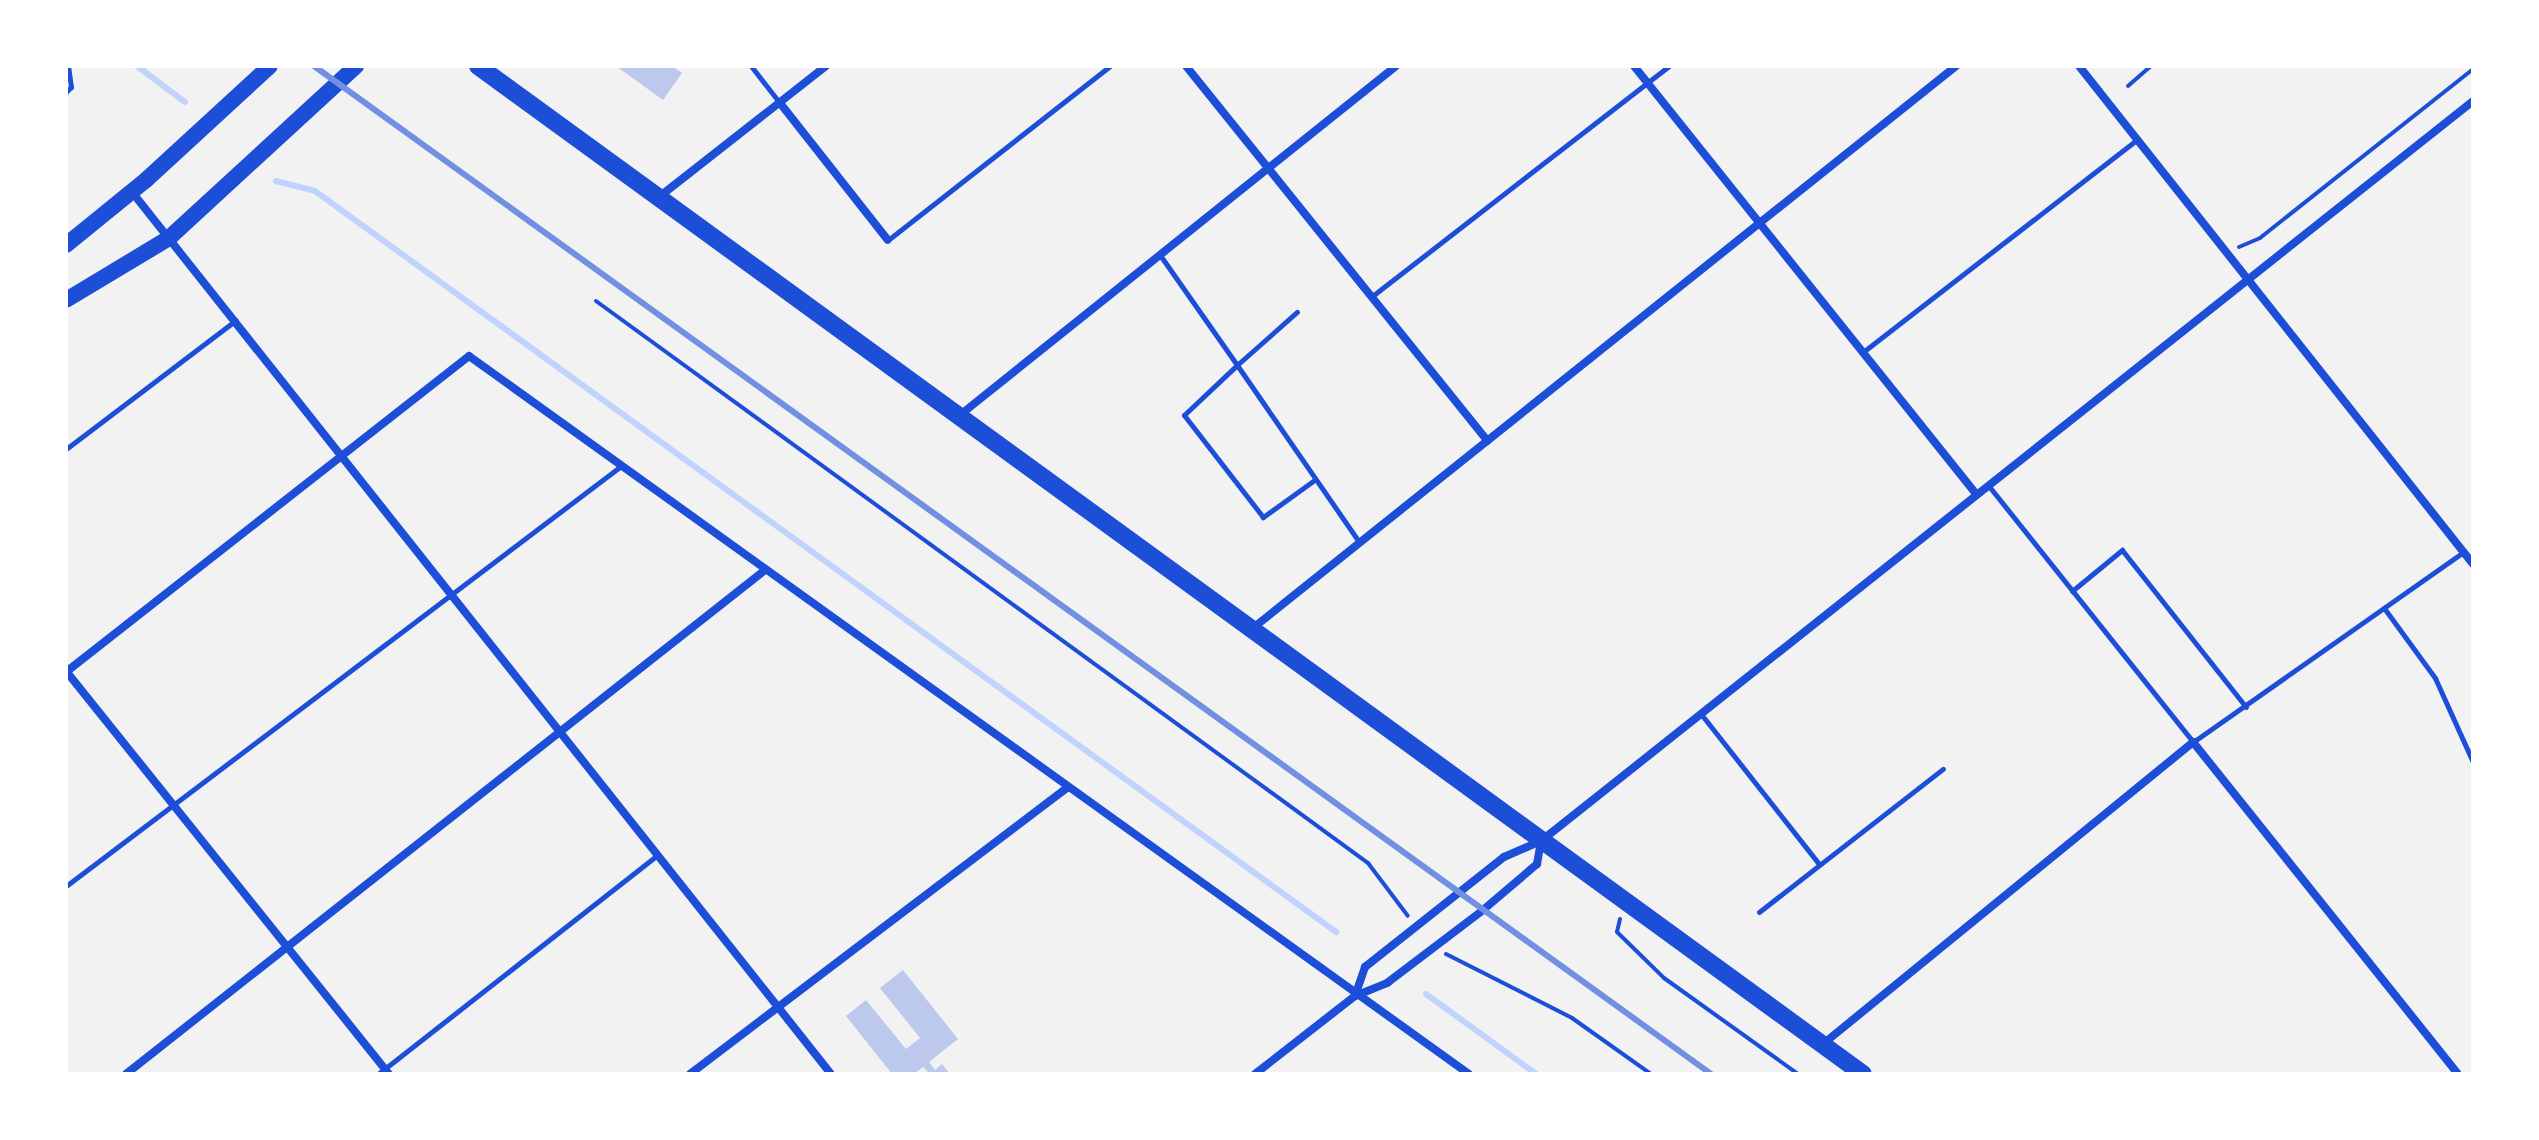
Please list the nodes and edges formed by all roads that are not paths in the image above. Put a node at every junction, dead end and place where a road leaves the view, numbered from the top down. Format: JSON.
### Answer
{"nodes":[{"id":1,"x":68,"y":66,"type":"edge"},
{"id":2,"x":270,"y":66,"type":"edge"},
{"id":3,"x":356,"y":66,"type":"edge"},
{"id":4,"x":478,"y":66,"type":"edge"},
{"id":5,"x":751,"y":66,"type":"edge"},
{"id":6,"x":826,"y":66,"type":"edge"},
{"id":7,"x":1110,"y":66,"type":"edge"},
{"id":8,"x":1186,"y":66,"type":"edge"},
{"id":9,"x":1396,"y":66,"type":"edge"},
{"id":10,"x":1634,"y":66,"type":"edge"},
{"id":11,"x":1669,"y":66,"type":"edge"},
{"id":12,"x":1956,"y":66,"type":"edge"},
{"id":13,"x":2079,"y":66,"type":"edge"},
{"id":14,"x":1648,"y":83,"type":"junction"},
{"id":15,"x":66,"y":92,"type":"edge"},
{"id":16,"x":2473,"y":101,"type":"edge"},
{"id":17,"x":780,"y":103,"type":"junction"},
{"id":18,"x":2137,"y":139,"type":"junction"},
{"id":19,"x":1268,"y":168,"type":"junction"},
{"id":20,"x":132,"y":192,"type":"junction"},
{"id":21,"x":658,"y":197,"type":"junction"},
{"id":22,"x":1759,"y":224,"type":"junction"},
{"id":23,"x":169,"y":238,"type":"junction"},
{"id":24,"x":888,"y":240,"type":"joint"},
{"id":25,"x":66,"y":245,"type":"edge"},
{"id":26,"x":1160,"y":255,"type":"junction"},
{"id":27,"x":2249,"y":282,"type":"junction"},
{"id":28,"x":1371,"y":297,"type":"junction"},
{"id":29,"x":66,"y":300,"type":"edge"},
{"id":30,"x":1297,"y":312,"type":"dead end"},
{"id":31,"x":237,"y":319,"type":"junction"},
{"id":32,"x":1862,"y":352,"type":"junction"},
{"id":33,"x":1237,"y":365,"type":"junction"},
{"id":34,"x":960,"y":416,"type":"junction"},
{"id":35,"x":1487,"y":441,"type":"junction"},
{"id":36,"x":66,"y":449,"type":"edge"},
{"id":37,"x":344,"y":454,"type":"junction"},
{"id":38,"x":621,"y":466,"type":"junction"},
{"id":39,"x":1313,"y":481,"type":"junction"},
{"id":40,"x":1988,"y":485,"type":"junction"},
{"id":41,"x":1976,"y":494,"type":"junction"},
{"id":42,"x":1360,"y":543,"type":"junction"},
{"id":43,"x":2463,"y":552,"type":"junction"},
{"id":44,"x":2473,"y":564,"type":"edge"},
{"id":45,"x":765,"y":570,"type":"junction"},
{"id":46,"x":2072,"y":591,"type":"junction"},
{"id":47,"x":452,"y":592,"type":"junction"},
{"id":48,"x":2384,"y":608,"type":"junction"},
{"id":49,"x":1252,"y":629,"type":"junction"},
{"id":50,"x":66,"y":672,"type":"edge"},
{"id":51,"x":2246,"y":707,"type":"junction"},
{"id":52,"x":1701,"y":714,"type":"junction"},
{"id":53,"x":560,"y":730,"type":"junction"},
{"id":54,"x":2193,"y":742,"type":"junction"},
{"id":55,"x":2473,"y":762,"type":"edge"},
{"id":56,"x":1943,"y":769,"type":"dead end"},
{"id":57,"x":1067,"y":788,"type":"junction"},
{"id":58,"x":172,"y":801,"type":"junction"},
{"id":59,"x":1541,"y":841,"type":"junction"},
{"id":60,"x":658,"y":855,"type":"junction"},
{"id":61,"x":1819,"y":864,"type":"junction"},
{"id":62,"x":66,"y":886,"type":"edge"},
{"id":63,"x":1759,"y":912,"type":"dead end"},
{"id":64,"x":288,"y":946,"type":"junction"},
{"id":65,"x":1355,"y":996,"type":"junction"},
{"id":66,"x":777,"y":1006,"type":"junction"},
{"id":67,"x":1823,"y":1045,"type":"junction"},
{"id":68,"x":384,"y":1072,"type":"edge"},
{"id":69,"x":1262,"y":1072,"type":"edge"},
{"id":70,"x":126,"y":1074,"type":"edge"},
{"id":71,"x":690,"y":1074,"type":"edge"},
{"id":72,"x":831,"y":1074,"type":"edge"},
{"id":73,"x":1469,"y":1074,"type":"edge"},
{"id":74,"x":1863,"y":1074,"type":"edge"},
{"id":75,"x":2458,"y":1074,"type":"edge"}],
"edges":[{"from":1,"to":15,"type":"lane"},
{"from":2,"to":20,"type":"main road"},
{"from":3,"to":23,"type":"main road"},
{"from":4,"to":21,"type":"main road"},
{"from":5,"to":17,"type":"lane"},
{"from":6,"to":17,"type":"street"},
{"from":7,"to":24,"type":"lane"},
{"from":8,"to":19,"type":"street"},
{"from":9,"to":19,"type":"street"},
{"from":10,"to":14,"type":"street"},
{"from":11,"to":14,"type":"lane"},
{"from":12,"to":22,"type":"street"},
{"from":13,"to":18,"type":"street"},
{"from":14,"to":22,"type":"street"},
{"from":14,"to":28,"type":"lane"},
{"from":16,"to":27,"type":"street"},
{"from":17,"to":21,"type":"street"},
{"from":17,"to":24,"type":"street"},
{"from":18,"to":27,"type":"street"},
{"from":18,"to":32,"type":"lane"},
{"from":19,"to":26,"type":"street"},
{"from":19,"to":28,"type":"street"},
{"from":20,"to":23,"type":"street"},
{"from":20,"to":25,"type":"main road"},
{"from":21,"to":34,"type":"main road"},
{"from":22,"to":32,"type":"street"},
{"from":22,"to":35,"type":"street"},
{"from":23,"to":29,"type":"main road"},
{"from":23,"to":31,"type":"street"},
{"from":26,"to":33,"type":"lane"},
{"from":26,"to":34,"type":"street"},
{"from":27,"to":40,"type":"street"},
{"from":27,"to":43,"type":"street"},
{"from":28,"to":35,"type":"street"},
{"from":30,"to":33,"type":"lane"},
{"from":31,"to":36,"type":"lane"},
{"from":31,"to":37,"type":"street"},
{"from":32,"to":41,"type":"street"},
{"from":33,"to":39,"type":"lane"},
{"from":33,"to":39,"type":"lane"},
{"from":34,"to":49,"type":"main road"},
{"from":35,"to":42,"type":"street"},
{"from":37,"to":38,"type":"street"},
{"from":37,"to":47,"type":"street"},
{"from":37,"to":50,"type":"street"},
{"from":38,"to":45,"type":"street"},
{"from":38,"to":47,"type":"lane"},
{"from":39,"to":42,"type":"lane"},
{"from":40,"to":41,"type":"street"},
{"from":40,"to":46,"type":"lane"},
{"from":41,"to":52,"type":"street"},
{"from":42,"to":49,"type":"street"},
{"from":43,"to":44,"type":"street"},
{"from":43,"to":48,"type":"lane"},
{"from":45,"to":53,"type":"street"},
{"from":45,"to":57,"type":"street"},
{"from":46,"to":51,"type":"lane"},
{"from":46,"to":54,"type":"lane"},
{"from":47,"to":53,"type":"street"},
{"from":47,"to":58,"type":"lane"},
{"from":48,"to":51,"type":"lane"},
{"from":48,"to":55,"type":"lane"},
{"from":49,"to":59,"type":"main road"},
{"from":50,"to":58,"type":"street"},
{"from":51,"to":54,"type":"lane"},
{"from":52,"to":59,"type":"street"},
{"from":52,"to":61,"type":"lane"},
{"from":53,"to":60,"type":"street"},
{"from":53,"to":64,"type":"street"},
{"from":54,"to":67,"type":"street"},
{"from":54,"to":75,"type":"street"},
{"from":56,"to":61,"type":"lane"},
{"from":57,"to":65,"type":"street"},
{"from":57,"to":66,"type":"street"},
{"from":58,"to":62,"type":"lane"},
{"from":58,"to":64,"type":"street"},
{"from":59,"to":65,"type":"street"},
{"from":59,"to":65,"type":"street"},
{"from":59,"to":67,"type":"main road"},
{"from":60,"to":66,"type":"street"},
{"from":60,"to":68,"type":"lane"},
{"from":61,"to":63,"type":"lane"},
{"from":64,"to":68,"type":"street"},
{"from":64,"to":70,"type":"street"},
{"from":65,"to":69,"type":"street"},
{"from":65,"to":73,"type":"street"},
{"from":66,"to":71,"type":"street"},
{"from":66,"to":72,"type":"street"},
{"from":67,"to":74,"type":"main road"}]}
